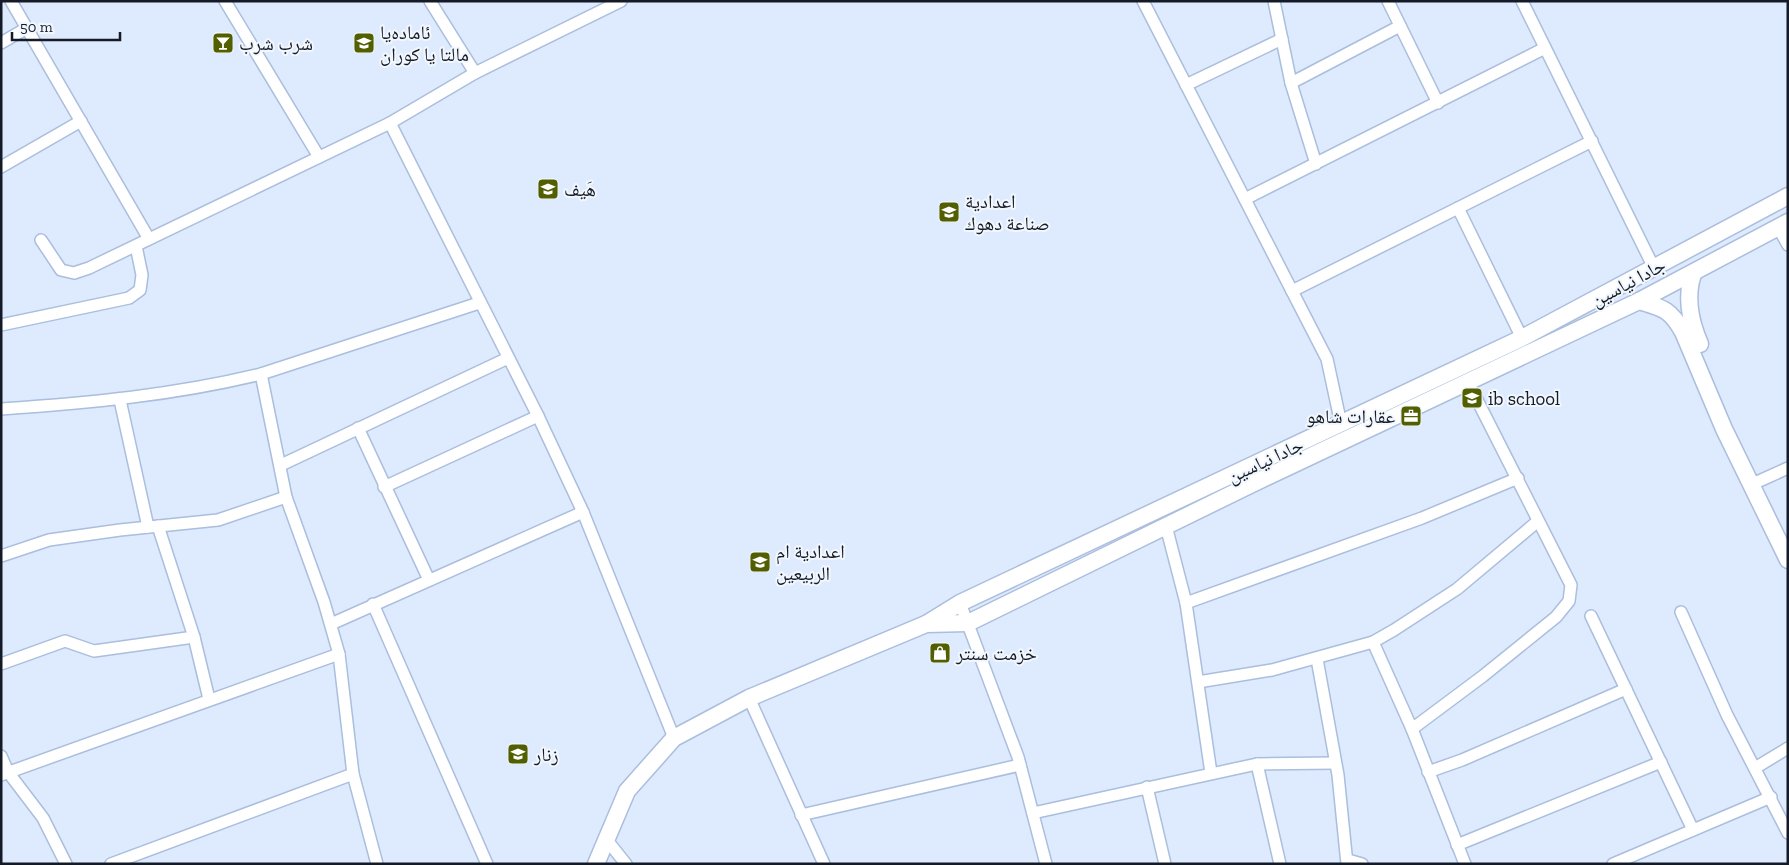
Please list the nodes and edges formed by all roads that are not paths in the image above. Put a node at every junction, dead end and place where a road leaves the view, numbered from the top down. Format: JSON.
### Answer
{"nodes":[{"id":1,"x":11,"y":1,"type":"edge"},
{"id":2,"x":224,"y":1,"type":"edge"},
{"id":3,"x":430,"y":1,"type":"edge"},
{"id":4,"x":621,"y":1,"type":"edge"},
{"id":5,"x":1143,"y":1,"type":"edge"},
{"id":6,"x":1274,"y":1,"type":"edge"},
{"id":7,"x":1388,"y":1,"type":"edge"},
{"id":8,"x":1522,"y":1,"type":"edge"},
{"id":9,"x":1400,"y":26,"type":"junction"},
{"id":10,"x":27,"y":28,"type":"junction"},
{"id":11,"x":1282,"y":39,"type":"junction"},
{"id":12,"x":1,"y":43,"type":"edge"},
{"id":13,"x":1545,"y":48,"type":"junction"},
{"id":14,"x":475,"y":73,"type":"junction"},
{"id":15,"x":1291,"y":83,"type":"junction"},
{"id":16,"x":1186,"y":85,"type":"junction"},
{"id":17,"x":1438,"y":103,"type":"junction"},
{"id":18,"x":81,"y":121,"type":"junction"},
{"id":19,"x":390,"y":123,"type":"junction"},
{"id":20,"x":1592,"y":141,"type":"junction"},
{"id":21,"x":319,"y":157,"type":"junction"},
{"id":22,"x":1316,"y":164,"type":"junction"},
{"id":23,"x":1,"y":167,"type":"edge"},
{"id":24,"x":1788,"y":196,"type":"edge"},
{"id":25,"x":1245,"y":199,"type":"junction"},
{"id":26,"x":1458,"y":208,"type":"junction"},
{"id":27,"x":1783,"y":225,"type":"edge"},
{"id":28,"x":149,"y":239,"type":"junction"},
{"id":29,"x":40,"y":240,"type":"dead end"},
{"id":30,"x":1788,"y":245,"type":"edge"},
{"id":31,"x":136,"y":246,"type":"junction"},
{"id":32,"x":1654,"y":268,"type":"junction"},
{"id":33,"x":1693,"y":274,"type":"junction"},
{"id":34,"x":1292,"y":291,"type":"junction"},
{"id":35,"x":1639,"y":301,"type":"junction"},
{"id":36,"x":479,"y":303,"type":"junction"},
{"id":37,"x":1689,"y":307,"type":"junction"},
{"id":38,"x":1671,"y":314,"type":"junction"},
{"id":39,"x":1,"y":325,"type":"edge"},
{"id":40,"x":1522,"y":338,"type":"junction"},
{"id":41,"x":1500,"y":348,"type":"junction"},
{"id":42,"x":508,"y":358,"type":"junction"},
{"id":43,"x":1508,"y":363,"type":"junction"},
{"id":44,"x":260,"y":374,"type":"junction"},
{"id":45,"x":1468,"y":382,"type":"junction"},
{"id":46,"x":120,"y":400,"type":"junction"},
{"id":47,"x":1,"y":409,"type":"edge"},
{"id":48,"x":538,"y":416,"type":"junction"},
{"id":49,"x":1341,"y":424,"type":"junction"},
{"id":50,"x":358,"y":428,"type":"junction"},
{"id":51,"x":281,"y":465,"type":"junction"},
{"id":52,"x":1788,"y":468,"type":"edge"},
{"id":53,"x":1518,"y":478,"type":"junction"},
{"id":54,"x":1757,"y":482,"type":"junction"},
{"id":55,"x":384,"y":487,"type":"junction"},
{"id":56,"x":286,"y":497,"type":"junction"},
{"id":57,"x":583,"y":512,"type":"junction"},
{"id":58,"x":1538,"y":521,"type":"junction"},
{"id":59,"x":153,"y":526,"type":"junction"},
{"id":60,"x":1166,"y":526,"type":"junction"},
{"id":61,"x":1788,"y":543,"type":"edge"},
{"id":62,"x":1,"y":556,"type":"edge"},
{"id":63,"x":1788,"y":560,"type":"edge"},
{"id":64,"x":430,"y":580,"type":"junction"},
{"id":65,"x":960,"y":603,"type":"junction"},
{"id":66,"x":373,"y":604,"type":"junction"},
{"id":67,"x":1186,"y":604,"type":"junction"},
{"id":68,"x":1681,"y":612,"type":"dead end"},
{"id":69,"x":1591,"y":616,"type":"dead end"},
{"id":70,"x":332,"y":624,"type":"junction"},
{"id":71,"x":926,"y":624,"type":"junction"},
{"id":72,"x":968,"y":624,"type":"junction"},
{"id":73,"x":194,"y":637,"type":"junction"},
{"id":74,"x":1373,"y":642,"type":"junction"},
{"id":75,"x":339,"y":654,"type":"junction"},
{"id":76,"x":1317,"y":659,"type":"junction"},
{"id":77,"x":1,"y":664,"type":"edge"},
{"id":78,"x":1198,"y":682,"type":"junction"},
{"id":79,"x":1626,"y":689,"type":"junction"},
{"id":80,"x":749,"y":698,"type":"junction"},
{"id":81,"x":209,"y":699,"type":"junction"},
{"id":82,"x":1412,"y":729,"type":"junction"},
{"id":83,"x":674,"y":738,"type":"junction"},
{"id":84,"x":1788,"y":748,"type":"edge"},
{"id":85,"x":1,"y":756,"type":"edge"},
{"id":86,"x":1661,"y":762,"type":"junction"},
{"id":87,"x":1335,"y":763,"type":"junction"},
{"id":88,"x":1257,"y":764,"type":"junction"},
{"id":89,"x":1020,"y":765,"type":"junction"},
{"id":90,"x":1755,"y":768,"type":"junction"},
{"id":91,"x":1428,"y":772,"type":"junction"},
{"id":92,"x":1211,"y":773,"type":"junction"},
{"id":93,"x":5,"y":774,"type":"edge"},
{"id":94,"x":353,"y":774,"type":"junction"},
{"id":95,"x":1147,"y":787,"type":"junction"},
{"id":96,"x":1771,"y":797,"type":"junction"},
{"id":97,"x":1032,"y":813,"type":"junction"},
{"id":98,"x":802,"y":815,"type":"junction"},
{"id":99,"x":1693,"y":830,"type":"junction"},
{"id":100,"x":1788,"y":833,"type":"edge"},
{"id":101,"x":606,"y":839,"type":"junction"},
{"id":102,"x":1457,"y":844,"type":"junction"},
{"id":103,"x":1348,"y":862,"type":"edge"},
{"id":104,"x":66,"y":864,"type":"edge"},
{"id":105,"x":111,"y":864,"type":"edge"},
{"id":106,"x":377,"y":864,"type":"edge"},
{"id":107,"x":487,"y":864,"type":"edge"},
{"id":108,"x":596,"y":864,"type":"edge"},
{"id":109,"x":626,"y":864,"type":"edge"},
{"id":110,"x":824,"y":864,"type":"edge"},
{"id":111,"x":1046,"y":864,"type":"edge"},
{"id":112,"x":1165,"y":864,"type":"edge"},
{"id":113,"x":1280,"y":864,"type":"edge"},
{"id":114,"x":1362,"y":864,"type":"edge"},
{"id":115,"x":1464,"y":864,"type":"edge"},
{"id":116,"x":1613,"y":864,"type":"edge"}],
"edges":[{"from":1,"to":10,"type":"street"},
{"from":2,"to":21,"type":"street"},
{"from":3,"to":14,"type":"street"},
{"from":4,"to":14,"type":"street"},
{"from":5,"to":16,"type":"street"},
{"from":6,"to":11,"type":"street"},
{"from":7,"to":9,"type":"street"},
{"from":8,"to":13,"type":"street"},
{"from":9,"to":15,"type":"street"},
{"from":9,"to":17,"type":"street"},
{"from":10,"to":12,"type":"street"},
{"from":10,"to":18,"type":"street"},
{"from":11,"to":15,"type":"street"},
{"from":11,"to":16,"type":"street"},
{"from":13,"to":17,"type":"street"},
{"from":13,"to":20,"type":"street"},
{"from":14,"to":19,"type":"street"},
{"from":15,"to":22,"type":"street"},
{"from":16,"to":25,"type":"street"},
{"from":17,"to":22,"type":"street"},
{"from":18,"to":23,"type":"street"},
{"from":18,"to":28,"type":"street"},
{"from":19,"to":21,"type":"street"},
{"from":19,"to":36,"type":"street"},
{"from":20,"to":26,"type":"street"},
{"from":20,"to":32,"type":"street"},
{"from":21,"to":28,"type":"street"},
{"from":22,"to":25,"type":"street"},
{"from":24,"to":32,"type":"street","name":"جادا نیاسین"},
{"from":25,"to":34,"type":"street"},
{"from":26,"to":34,"type":"street"},
{"from":26,"to":40,"type":"street"},
{"from":27,"to":30,"type":"street"},
{"from":27,"to":33,"type":"street","name":"جادا نیاسین"},
{"from":28,"to":31,"type":"street"},
{"from":29,"to":31,"type":"street"},
{"from":31,"to":39,"type":"street"},
{"from":32,"to":40,"type":"street","name":"جادا نیاسین"},
{"from":33,"to":35,"type":"street","name":"جادا نیاسین"},
{"from":33,"to":37,"type":"street"},
{"from":34,"to":49,"type":"street"},
{"from":35,"to":38,"type":"street"},
{"from":35,"to":43,"type":"street","name":"جادا نیاسین"},
{"from":36,"to":42,"type":"street"},
{"from":36,"to":44,"type":"street"},
{"from":37,"to":38,"type":"street"},
{"from":37,"to":54,"type":"street"},
{"from":38,"to":63,"type":"street"},
{"from":40,"to":41,"type":"street","name":"جادا نیاسین"},
{"from":41,"to":43,"type":"street"},
{"from":41,"to":49,"type":"street","name":"جادا نیاسین"},
{"from":42,"to":48,"type":"street"},
{"from":42,"to":50,"type":"street"},
{"from":43,"to":45,"type":"street","name":"جادا نیاسین"},
{"from":44,"to":46,"type":"street"},
{"from":44,"to":51,"type":"street"},
{"from":45,"to":53,"type":"street"},
{"from":45,"to":60,"type":"street","name":"جادا نیاسین"},
{"from":46,"to":47,"type":"street"},
{"from":46,"to":59,"type":"street"},
{"from":48,"to":55,"type":"street"},
{"from":48,"to":57,"type":"street"},
{"from":49,"to":65,"type":"street","name":"جادا نیاسین"},
{"from":50,"to":51,"type":"street"},
{"from":50,"to":55,"type":"street"},
{"from":51,"to":56,"type":"street"},
{"from":52,"to":54,"type":"street"},
{"from":53,"to":58,"type":"street"},
{"from":53,"to":67,"type":"street"},
{"from":54,"to":61,"type":"street"},
{"from":55,"to":64,"type":"street"},
{"from":56,"to":59,"type":"street"},
{"from":56,"to":70,"type":"street"},
{"from":57,"to":64,"type":"street"},
{"from":57,"to":83,"type":"street"},
{"from":58,"to":74,"type":"street"},
{"from":58,"to":82,"type":"street"},
{"from":59,"to":62,"type":"street"},
{"from":59,"to":73,"type":"street"},
{"from":60,"to":67,"type":"street"},
{"from":60,"to":72,"type":"street","name":"جادا نیاسین"},
{"from":64,"to":66,"type":"street"},
{"from":65,"to":71,"type":"street","name":"جادا نیاسین"},
{"from":65,"to":72,"type":"street"},
{"from":66,"to":70,"type":"street"},
{"from":66,"to":107,"type":"street"},
{"from":67,"to":78,"type":"street"},
{"from":68,"to":90,"type":"street"},
{"from":69,"to":79,"type":"street"},
{"from":70,"to":75,"type":"street"},
{"from":71,"to":72,"type":"street"},
{"from":71,"to":80,"type":"street"},
{"from":72,"to":89,"type":"street"},
{"from":73,"to":77,"type":"street"},
{"from":73,"to":81,"type":"street"},
{"from":74,"to":76,"type":"street"},
{"from":74,"to":82,"type":"street"},
{"from":75,"to":81,"type":"street"},
{"from":75,"to":94,"type":"street"},
{"from":76,"to":78,"type":"street"},
{"from":76,"to":87,"type":"street"},
{"from":78,"to":92,"type":"street"},
{"from":79,"to":86,"type":"street"},
{"from":79,"to":91,"type":"street"},
{"from":80,"to":83,"type":"street"},
{"from":80,"to":98,"type":"street"},
{"from":81,"to":93,"type":"street"},
{"from":82,"to":91,"type":"street"},
{"from":83,"to":101,"type":"street"},
{"from":84,"to":90,"type":"street"},
{"from":85,"to":93,"type":"street"},
{"from":86,"to":99,"type":"street"},
{"from":86,"to":102,"type":"street"},
{"from":87,"to":88,"type":"street"},
{"from":87,"to":103,"type":"street"},
{"from":88,"to":92,"type":"street"},
{"from":88,"to":113,"type":"street"},
{"from":89,"to":97,"type":"street"},
{"from":89,"to":98,"type":"street"},
{"from":90,"to":96,"type":"street"},
{"from":91,"to":102,"type":"street"},
{"from":92,"to":95,"type":"street"},
{"from":93,"to":104,"type":"street"},
{"from":94,"to":105,"type":"street"},
{"from":94,"to":106,"type":"street"},
{"from":95,"to":97,"type":"street"},
{"from":95,"to":112,"type":"street"},
{"from":96,"to":99,"type":"street"},
{"from":96,"to":100,"type":"street"},
{"from":97,"to":111,"type":"street"},
{"from":98,"to":110,"type":"street"},
{"from":99,"to":116,"type":"street"},
{"from":101,"to":108,"type":"street"},
{"from":101,"to":109,"type":"street"},
{"from":102,"to":115,"type":"street"},
{"from":103,"to":114,"type":"street"}]}
